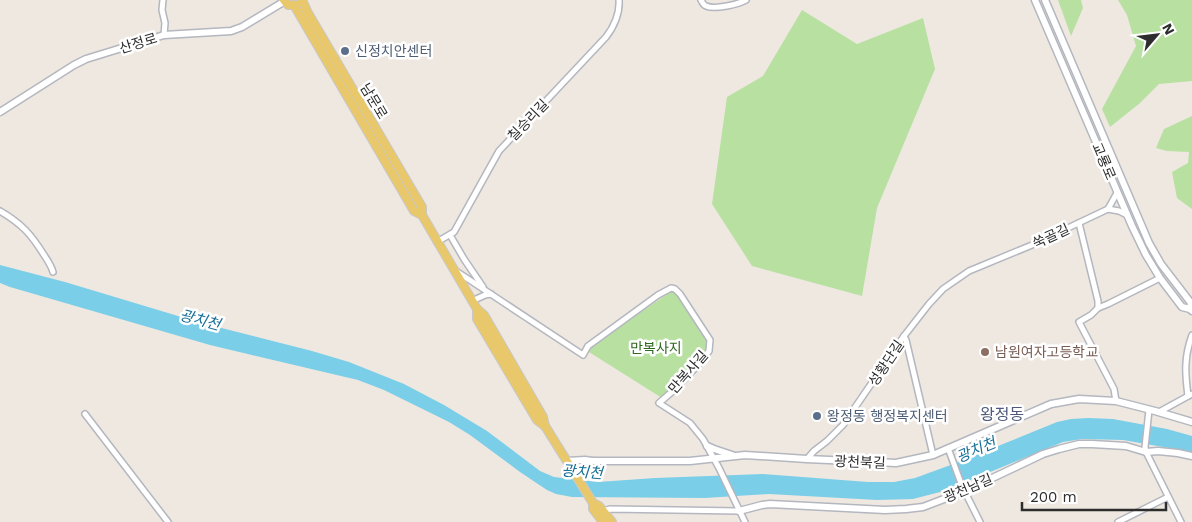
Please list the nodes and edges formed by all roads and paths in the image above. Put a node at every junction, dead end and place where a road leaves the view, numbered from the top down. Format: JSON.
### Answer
{"nodes":[{"id":1,"x":164,"y":0,"type":"edge"},
{"id":2,"x":302,"y":0,"type":"edge"},
{"id":3,"x":619,"y":0,"type":"edge"},
{"id":4,"x":701,"y":0,"type":"edge"},
{"id":5,"x":746,"y":0,"type":"edge"},
{"id":6,"x":1034,"y":0,"type":"edge"},
{"id":7,"x":1045,"y":0,"type":"edge"},
{"id":8,"x":284,"y":1,"type":"edge"},
{"id":9,"x":731,"y":2,"type":"edge"},
{"id":10,"x":294,"y":6,"type":"junction"},
{"id":11,"x":164,"y":35,"type":"junction"},
{"id":12,"x":325,"y":49,"type":"junction"},
{"id":13,"x":0,"y":112,"type":"edge"},
{"id":14,"x":1117,"y":193,"type":"junction"},
{"id":15,"x":1108,"y":209,"type":"junction"},
{"id":16,"x":0,"y":211,"type":"edge"},
{"id":17,"x":1127,"y":215,"type":"junction"},
{"id":18,"x":1079,"y":223,"type":"junction"},
{"id":19,"x":450,"y":235,"type":"junction"},
{"id":20,"x":438,"y":242,"type":"junction"},
{"id":21,"x":454,"y":270,"type":"junction"},
{"id":22,"x":969,"y":271,"type":"joint"},
{"id":23,"x":53,"y":272,"type":"dead end"},
{"id":24,"x":1160,"y":278,"type":"junction"},
{"id":25,"x":675,"y":289,"type":"joint"},
{"id":26,"x":485,"y":290,"type":"junction"},
{"id":27,"x":491,"y":294,"type":"junction"},
{"id":28,"x":472,"y":301,"type":"junction"},
{"id":29,"x":1098,"y":308,"type":"junction"},
{"id":30,"x":1191,"y":310,"type":"edge"},
{"id":31,"x":1192,"y":335,"type":"edge"},
{"id":32,"x":904,"y":336,"type":"junction"},
{"id":33,"x":1190,"y":395,"type":"edge"},
{"id":34,"x":1116,"y":402,"type":"junction"},
{"id":35,"x":1149,"y":410,"type":"junction"},
{"id":36,"x":1159,"y":412,"type":"junction"},
{"id":37,"x":85,"y":414,"type":"dead end"},
{"id":38,"x":1192,"y":422,"type":"edge"},
{"id":39,"x":707,"y":446,"type":"junction"},
{"id":40,"x":948,"y":448,"type":"junction"},
{"id":41,"x":1146,"y":450,"type":"junction"},
{"id":42,"x":933,"y":455,"type":"junction"},
{"id":43,"x":735,"y":456,"type":"junction"},
{"id":44,"x":1192,"y":456,"type":"edge"},
{"id":45,"x":714,"y":459,"type":"junction"},
{"id":46,"x":807,"y":460,"type":"junction"},
{"id":47,"x":567,"y":461,"type":"junction"},
{"id":48,"x":592,"y":461,"type":"junction"},
{"id":49,"x":576,"y":476,"type":"junction"},
{"id":50,"x":964,"y":488,"type":"junction"},
{"id":51,"x":1168,"y":497,"type":"junction"},
{"id":52,"x":593,"y":503,"type":"junction"},
{"id":53,"x":738,"y":507,"type":"junction"},
{"id":54,"x":603,"y":511,"type":"junction"},
{"id":55,"x":168,"y":522,"type":"edge"},
{"id":56,"x":603,"y":522,"type":"edge"},
{"id":57,"x":612,"y":522,"type":"edge"},
{"id":58,"x":745,"y":522,"type":"edge"},
{"id":59,"x":980,"y":522,"type":"edge"},
{"id":60,"x":1118,"y":522,"type":"edge"},
{"id":61,"x":1181,"y":522,"type":"edge"}],
"edges":[{"from":1,"to":11,"type":"street"},
{"from":2,"to":10,"type":"main road","name":"남문로"},
{"from":2,"to":12,"type":"main road","name":"남문로"},
{"from":3,"to":19,"type":"street","name":"칠승리길"},
{"from":4,"to":9,"type":"street"},
{"from":5,"to":9,"type":"street"},
{"from":6,"to":14,"type":"street","name":"교룡로"},
{"from":7,"to":30,"type":"street","name":"교룡로"},
{"from":8,"to":10,"type":"main road"},
{"from":8,"to":11,"type":"street","name":"산정로"},
{"from":10,"to":12,"type":"main road","name":"남문로"},
{"from":11,"to":13,"type":"street","name":"산정로"},
{"from":12,"to":20,"type":"main road","name":"남문로"},
{"from":14,"to":15,"type":"street"},
{"from":14,"to":17,"type":"street","name":"교룡로"},
{"from":15,"to":17,"type":"street"},
{"from":15,"to":18,"type":"street"},
{"from":16,"to":23,"type":"street"},
{"from":17,"to":24,"type":"street","name":"교룡로"},
{"from":18,"to":22,"type":"street","name":"쑥골길"},
{"from":18,"to":29,"type":"street","name":"쑥골길"},
{"from":19,"to":20,"type":"street","name":"칠승리길"},
{"from":19,"to":26,"type":"street"},
{"from":20,"to":21,"type":"main road","name":"남문로"},
{"from":21,"to":26,"type":"street","name":"남문로"},
{"from":21,"to":28,"type":"main road","name":"남문로"},
{"from":22,"to":32,"type":"street","name":"성황단길"},
{"from":24,"to":29,"type":"street"},
{"from":24,"to":30,"type":"street","name":"교룡로"},
{"from":25,"to":27,"type":"street","name":"남문로"},
{"from":25,"to":39,"type":"street","name":"만복사길"},
{"from":26,"to":27,"type":"street","name":"남문로"},
{"from":27,"to":28,"type":"street"},
{"from":28,"to":47,"type":"main road","name":"남문로"},
{"from":29,"to":34,"type":"street"},
{"from":31,"to":33,"type":"street"},
{"from":32,"to":42,"type":"street"},
{"from":32,"to":46,"type":"street","name":"성황단길"},
{"from":33,"to":36,"type":"street"},
{"from":34,"to":35,"type":"street","name":"광천북길"},
{"from":34,"to":40,"type":"street","name":"광천북길"},
{"from":35,"to":36,"type":"street","name":"광천북길"},
{"from":35,"to":41,"type":"street"},
{"from":36,"to":38,"type":"street","name":"광천북길"},
{"from":37,"to":55,"type":"street"},
{"from":39,"to":43,"type":"street"},
{"from":39,"to":45,"type":"street"},
{"from":40,"to":42,"type":"street","name":"광천북길"},
{"from":40,"to":50,"type":"street"},
{"from":41,"to":44,"type":"street","name":"광천남길"},
{"from":41,"to":50,"type":"street","name":"광천남길"},
{"from":41,"to":51,"type":"street"},
{"from":42,"to":46,"type":"street","name":"광천북길"},
{"from":43,"to":45,"type":"street","name":"광천북길"},
{"from":43,"to":46,"type":"street","name":"광천북길"},
{"from":45,"to":48,"type":"street","name":"광천북길"},
{"from":45,"to":53,"type":"street"},
{"from":47,"to":48,"type":"street","name":"광천북길"},
{"from":47,"to":49,"type":"main road","name":"남문로"},
{"from":48,"to":49,"type":"street"},
{"from":49,"to":52,"type":"main road","name":"남문로"},
{"from":50,"to":53,"type":"street","name":"광천남길"},
{"from":50,"to":59,"type":"street"},
{"from":51,"to":60,"type":"street"},
{"from":51,"to":61,"type":"street"},
{"from":52,"to":54,"type":"main road"},
{"from":52,"to":56,"type":"main road","name":"남문로"},
{"from":53,"to":54,"type":"street"},
{"from":53,"to":58,"type":"street"},
{"from":54,"to":57,"type":"main road"}]}
